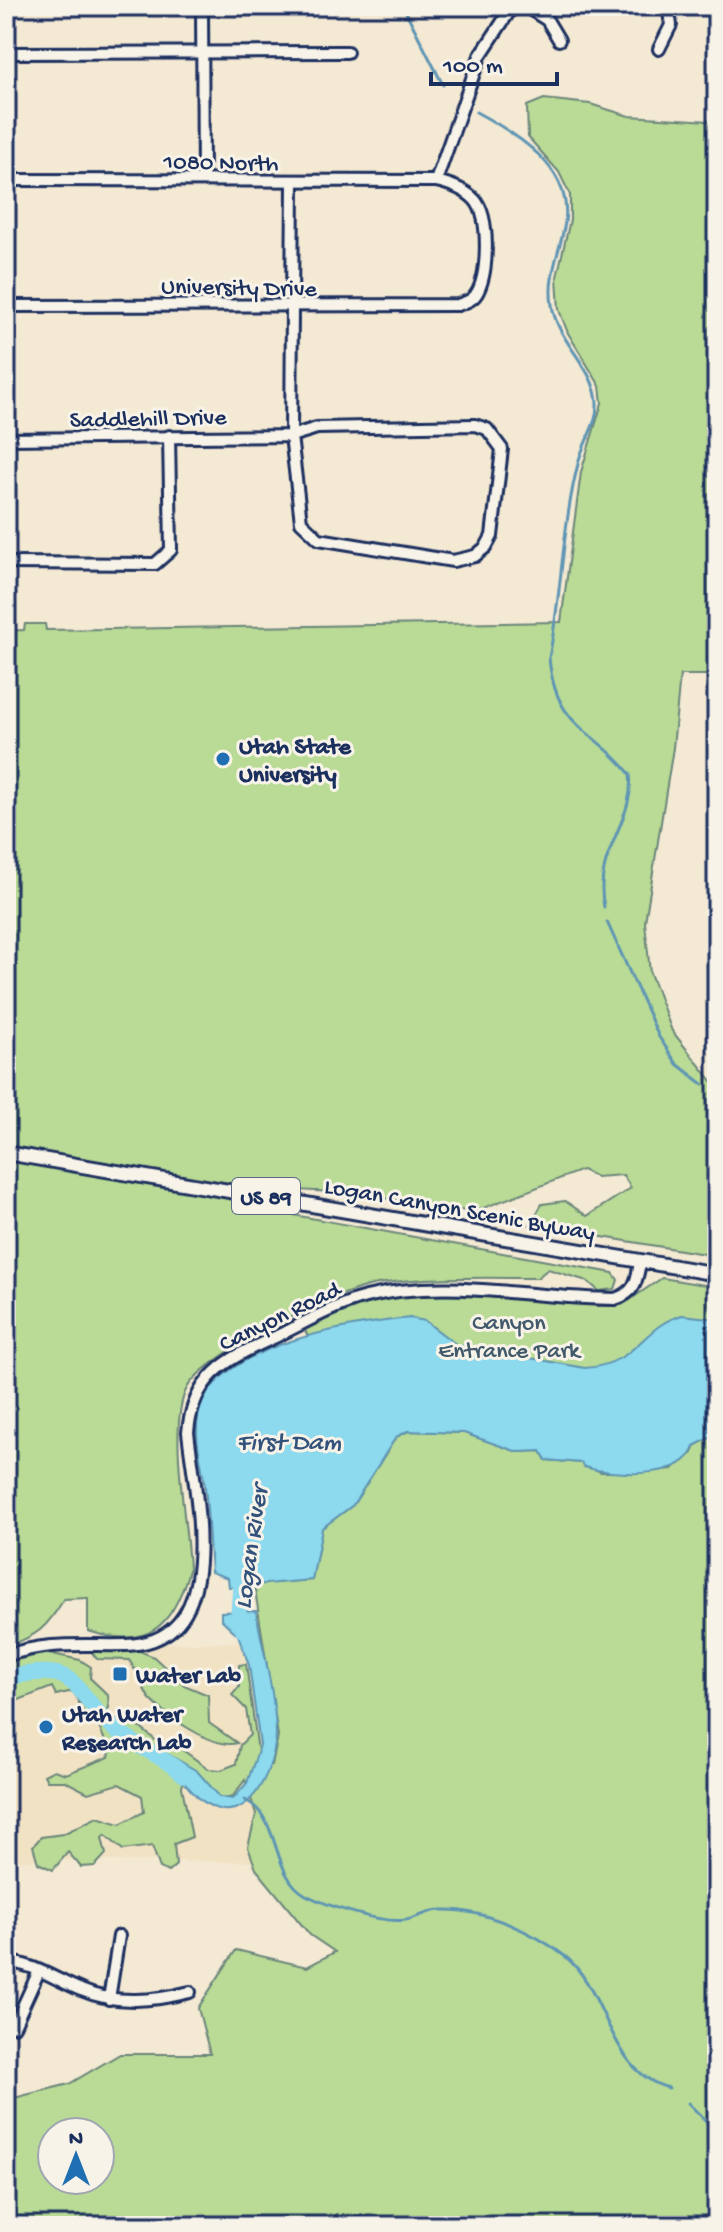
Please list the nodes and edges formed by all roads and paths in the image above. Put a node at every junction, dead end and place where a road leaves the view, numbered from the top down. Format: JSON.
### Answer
{"nodes":[{"id":1,"x":202,"y":6,"type":"edge"},
{"id":2,"x":513,"y":6,"type":"edge"},
{"id":3,"x":525,"y":6,"type":"edge"},
{"id":4,"x":668,"y":6,"type":"edge"},
{"id":5,"x":559,"y":40,"type":"dead end"},
{"id":6,"x":659,"y":49,"type":"dead end"},
{"id":7,"x":202,"y":52,"type":"junction"},
{"id":8,"x":347,"y":52,"type":"dead end"},
{"id":9,"x":6,"y":53,"type":"edge"},
{"id":10,"x":6,"y":180,"type":"edge"},
{"id":11,"x":203,"y":180,"type":"junction"},
{"id":12,"x":436,"y":181,"type":"junction"},
{"id":13,"x":293,"y":182,"type":"junction"},
{"id":14,"x":291,"y":305,"type":"junction"},
{"id":15,"x":6,"y":306,"type":"edge"},
{"id":16,"x":169,"y":436,"type":"junction"},
{"id":17,"x":291,"y":436,"type":"junction"},
{"id":18,"x":6,"y":439,"type":"edge"},
{"id":19,"x":6,"y":563,"type":"edge"},
{"id":20,"x":6,"y":1153,"type":"edge"},
{"id":21,"x":640,"y":1262,"type":"junction"},
{"id":22,"x":717,"y":1274,"type":"edge"},
{"id":23,"x":6,"y":1656,"type":"edge"},
{"id":24,"x":119,"y":1936,"type":"dead end"},
{"id":25,"x":6,"y":1962,"type":"edge"},
{"id":26,"x":39,"y":1971,"type":"junction"},
{"id":27,"x":190,"y":1992,"type":"dead end"},
{"id":28,"x":109,"y":1999,"type":"junction"},
{"id":29,"x":14,"y":2026,"type":"dead end"}],
"edges":[{"from":1,"to":7,"type":"street"},
{"from":2,"to":12,"type":"street"},
{"from":3,"to":5,"type":"street"},
{"from":4,"to":6,"type":"street"},
{"from":7,"to":8,"type":"street"},
{"from":7,"to":9,"type":"street"},
{"from":7,"to":11,"type":"street"},
{"from":10,"to":11,"type":"street","name":"1080 North"},
{"from":11,"to":13,"type":"street","name":"1080 North"},
{"from":12,"to":13,"type":"street","name":"1080 North"},
{"from":12,"to":14,"type":"street","name":"University Drive"},
{"from":13,"to":14,"type":"street"},
{"from":14,"to":15,"type":"street","name":"University Drive"},
{"from":14,"to":17,"type":"street"},
{"from":16,"to":17,"type":"street","name":"Saddlehill Drive"},
{"from":16,"to":18,"type":"street","name":"Saddlehill Drive"},
{"from":16,"to":19,"type":"street"},
{"from":17,"to":17,"type":"street"},
{"from":20,"to":21,"type":"main road","name":"Logan Canyon Scenic Byway","number":"US 89"},
{"from":21,"to":22,"type":"main road","name":"Logan Canyon Scenic Byway","number":"US 89"},
{"from":21,"to":23,"type":"street","name":"Canyon Road"},
{"from":24,"to":28,"type":"street"},
{"from":25,"to":26,"type":"street"},
{"from":26,"to":28,"type":"street"},
{"from":26,"to":29,"type":"street"},
{"from":27,"to":28,"type":"street"}]}
